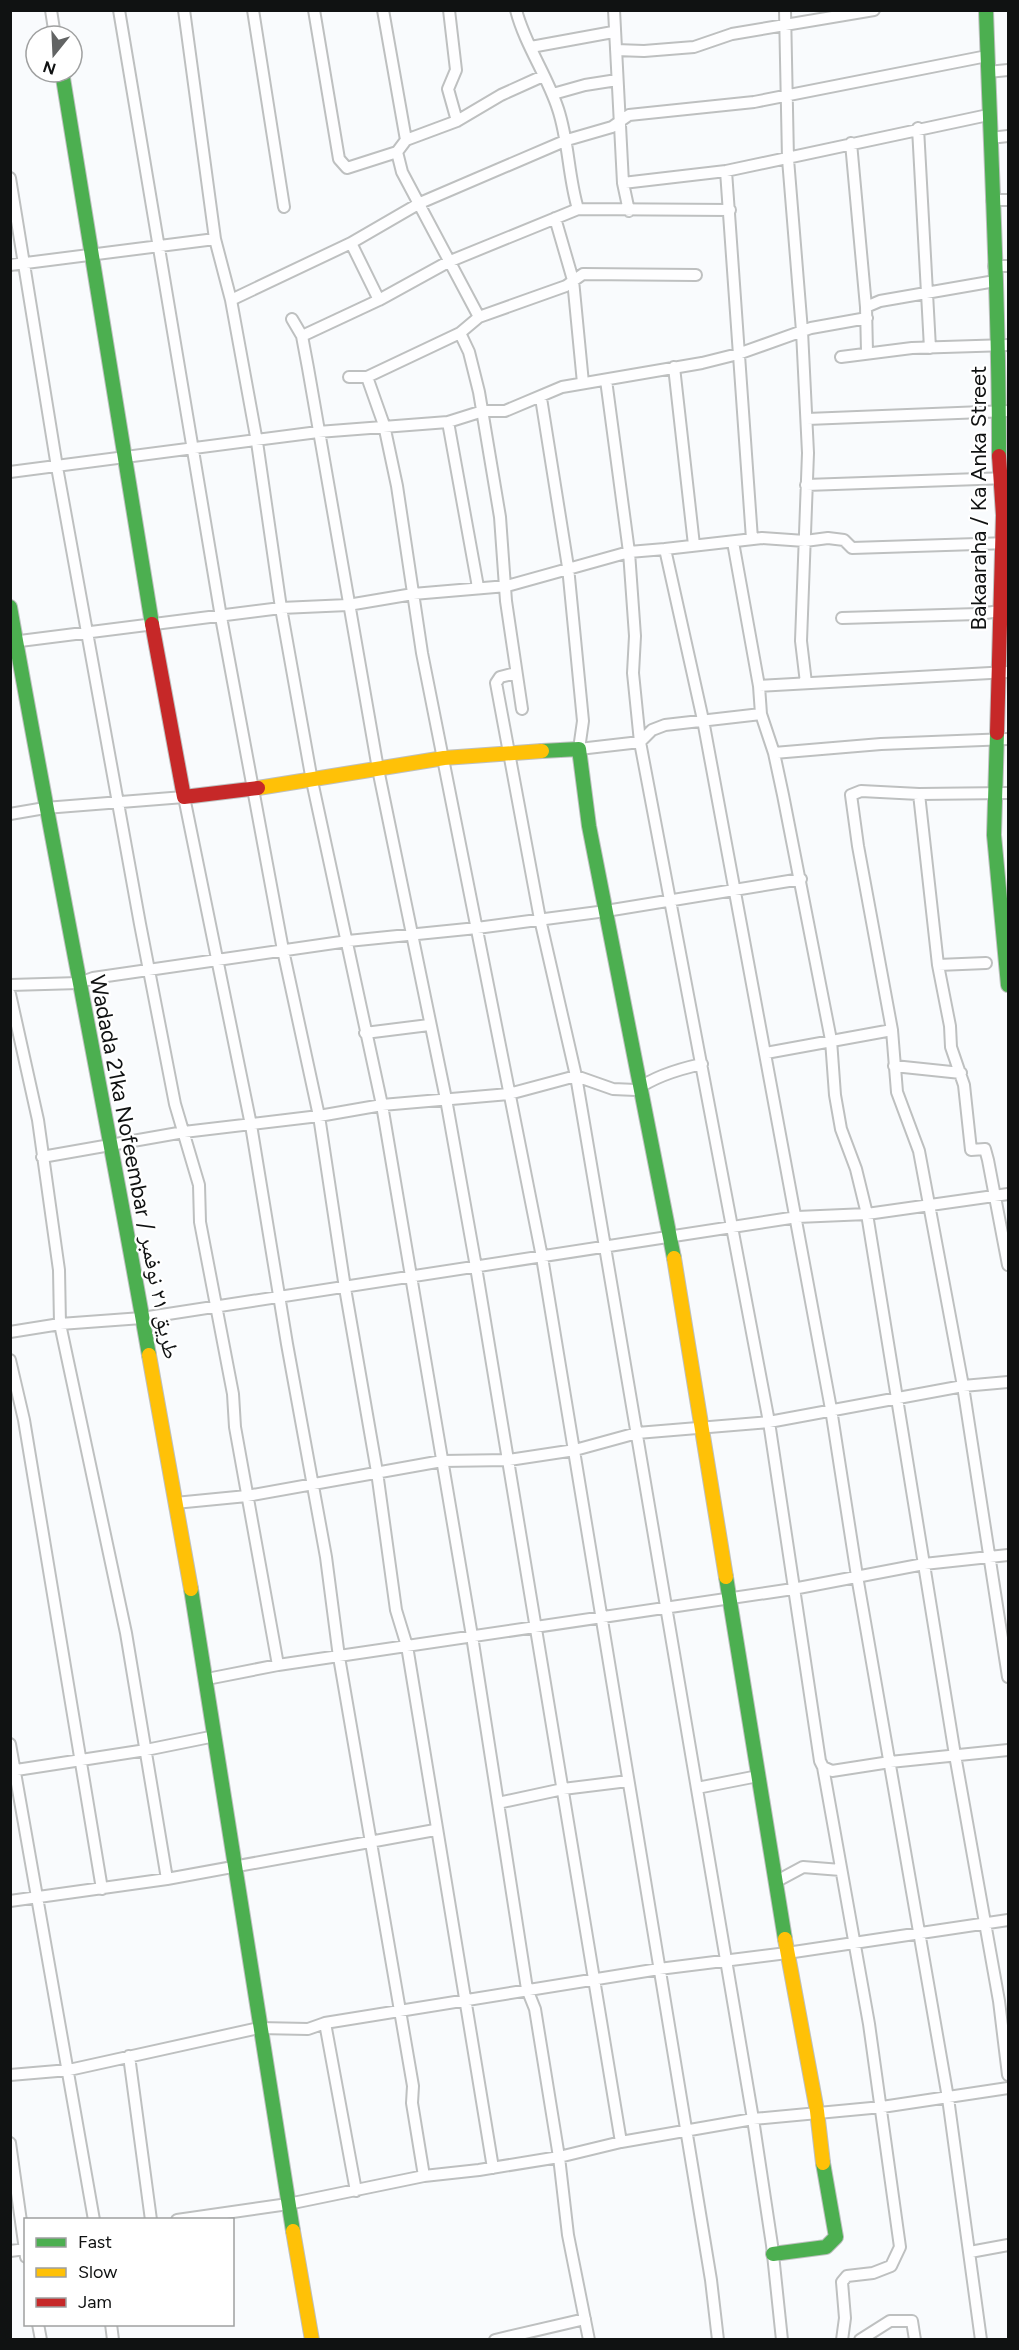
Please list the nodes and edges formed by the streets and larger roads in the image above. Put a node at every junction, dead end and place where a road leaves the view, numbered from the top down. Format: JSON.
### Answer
{"nodes":[{"id":1,"x":119,"y":10,"type":"edge"},
{"id":2,"x":184,"y":10,"type":"edge"},
{"id":3,"x":253,"y":10,"type":"edge"},
{"id":4,"x":314,"y":10,"type":"edge"},
{"id":5,"x":383,"y":10,"type":"edge"},
{"id":6,"x":449,"y":10,"type":"edge"},
{"id":7,"x":516,"y":10,"type":"edge"},
{"id":8,"x":614,"y":10,"type":"edge"},
{"id":9,"x":785,"y":10,"type":"edge"},
{"id":10,"x":874,"y":10,"type":"edge"},
{"id":11,"x":986,"y":10,"type":"edge"},
{"id":12,"x":786,"y":23,"type":"junction"},
{"id":13,"x":614,"y":32,"type":"junction"},
{"id":14,"x":531,"y":47,"type":"junction"},
{"id":15,"x":616,"y":50,"type":"junction"},
{"id":16,"x":987,"y":57,"type":"junction"},
{"id":17,"x":1008,"y":70,"type":"edge"},
{"id":18,"x":988,"y":72,"type":"junction"},
{"id":19,"x":543,"y":76,"type":"junction"},
{"id":20,"x":616,"y":80,"type":"junction"},
{"id":21,"x":64,"y":84,"type":"edge"},
{"id":22,"x":553,"y":94,"type":"junction"},
{"id":23,"x":788,"y":96,"type":"junction"},
{"id":24,"x":988,"y":115,"type":"junction"},
{"id":25,"x":457,"y":121,"type":"junction"},
{"id":26,"x":619,"y":122,"type":"junction"},
{"id":27,"x":918,"y":128,"type":"junction"},
{"id":28,"x":1008,"y":136,"type":"edge"},
{"id":29,"x":990,"y":138,"type":"junction"},
{"id":30,"x":406,"y":140,"type":"junction"},
{"id":31,"x":567,"y":140,"type":"junction"},
{"id":32,"x":850,"y":143,"type":"junction"},
{"id":33,"x":396,"y":152,"type":"junction"},
{"id":34,"x":788,"y":159,"type":"junction"},
{"id":35,"x":726,"y":171,"type":"junction"},
{"id":36,"x":10,"y":177,"type":"edge"},
{"id":37,"x":623,"y":183,"type":"junction"},
{"id":38,"x":992,"y":200,"type":"junction"},
{"id":39,"x":1008,"y":200,"type":"edge"},
{"id":40,"x":420,"y":203,"type":"junction"},
{"id":41,"x":284,"y":207,"type":"dead end"},
{"id":42,"x":578,"y":209,"type":"junction"},
{"id":43,"x":730,"y":210,"type":"junction"},
{"id":44,"x":629,"y":211,"type":"junction"},
{"id":45,"x":555,"y":218,"type":"junction"},
{"id":46,"x":215,"y":239,"type":"junction"},
{"id":47,"x":351,"y":243,"type":"junction"},
{"id":48,"x":158,"y":245,"type":"junction"},
{"id":49,"x":93,"y":255,"type":"junction"},
{"id":50,"x":448,"y":262,"type":"junction"},
{"id":51,"x":26,"y":263,"type":"junction"},
{"id":52,"x":10,"y":265,"type":"edge"},
{"id":53,"x":1001,"y":266,"type":"edge"},
{"id":54,"x":696,"y":275,"type":"dead end"},
{"id":55,"x":573,"y":280,"type":"junction"},
{"id":56,"x":995,"y":281,"type":"junction"},
{"id":57,"x":928,"y":292,"type":"junction"},
{"id":58,"x":231,"y":300,"type":"junction"},
{"id":59,"x":379,"y":300,"type":"junction"},
{"id":60,"x":866,"y":313,"type":"junction"},
{"id":61,"x":479,"y":317,"type":"junction"},
{"id":62,"x":292,"y":319,"type":"dead end"},
{"id":63,"x":1004,"y":328,"type":"edge"},
{"id":64,"x":802,"y":331,"type":"junction"},
{"id":65,"x":460,"y":333,"type":"junction"},
{"id":66,"x":302,"y":336,"type":"junction"},
{"id":67,"x":1004,"y":345,"type":"edge"},
{"id":68,"x":930,"y":348,"type":"junction"},
{"id":69,"x":867,"y":352,"type":"junction"},
{"id":70,"x":738,"y":354,"type":"junction"},
{"id":71,"x":842,"y":357,"type":"dead end"},
{"id":72,"x":674,"y":367,"type":"junction"},
{"id":73,"x":349,"y":377,"type":"dead end"},
{"id":74,"x":367,"y":377,"type":"junction"},
{"id":75,"x":606,"y":380,"type":"junction"},
{"id":76,"x":583,"y":383,"type":"junction"},
{"id":77,"x":541,"y":398,"type":"junction"},
{"id":78,"x":483,"y":411,"type":"junction"},
{"id":79,"x":1005,"y":411,"type":"edge"},
{"id":80,"x":807,"y":419,"type":"junction"},
{"id":81,"x":448,"y":422,"type":"junction"},
{"id":82,"x":384,"y":425,"type":"junction"},
{"id":83,"x":318,"y":432,"type":"junction"},
{"id":84,"x":257,"y":442,"type":"junction"},
{"id":85,"x":191,"y":448,"type":"junction"},
{"id":86,"x":125,"y":457,"type":"junction"},
{"id":87,"x":57,"y":467,"type":"junction"},
{"id":88,"x":10,"y":472,"type":"edge"},
{"id":89,"x":1004,"y":478,"type":"edge"},
{"id":90,"x":806,"y":485,"type":"junction"},
{"id":91,"x":752,"y":539,"type":"junction"},
{"id":92,"x":805,"y":541,"type":"junction"},
{"id":93,"x":733,"y":542,"type":"junction"},
{"id":94,"x":1005,"y":543,"type":"edge"},
{"id":95,"x":694,"y":545,"type":"junction"},
{"id":96,"x":665,"y":549,"type":"junction"},
{"id":97,"x":628,"y":552,"type":"junction"},
{"id":98,"x":568,"y":567,"type":"junction"},
{"id":99,"x":507,"y":585,"type":"junction"},
{"id":100,"x":478,"y":587,"type":"junction"},
{"id":101,"x":414,"y":594,"type":"junction"},
{"id":102,"x":348,"y":605,"type":"junction"},
{"id":103,"x":10,"y":607,"type":"edge"},
{"id":104,"x":281,"y":608,"type":"junction"},
{"id":105,"x":1004,"y":610,"type":"edge"},
{"id":106,"x":220,"y":617,"type":"junction"},
{"id":107,"x":842,"y":618,"type":"dead end"},
{"id":108,"x":152,"y":626,"type":"junction"},
{"id":109,"x":88,"y":633,"type":"junction"},
{"id":110,"x":13,"y":642,"type":"edge"},
{"id":111,"x":1004,"y":672,"type":"edge"},
{"id":112,"x":516,"y":673,"type":"junction"},
{"id":113,"x":806,"y":683,"type":"junction"},
{"id":114,"x":759,"y":686,"type":"junction"},
{"id":115,"x":522,"y":709,"type":"dead end"},
{"id":116,"x":760,"y":714,"type":"junction"},
{"id":117,"x":703,"y":720,"type":"junction"},
{"id":118,"x":1002,"y":740,"type":"edge"},
{"id":119,"x":640,"y":742,"type":"junction"},
{"id":120,"x":579,"y":749,"type":"junction"},
{"id":121,"x":509,"y":752,"type":"junction"},
{"id":122,"x":774,"y":753,"type":"junction"},
{"id":123,"x":444,"y":758,"type":"junction"},
{"id":124,"x":378,"y":769,"type":"junction"},
{"id":125,"x":312,"y":781,"type":"junction"},
{"id":126,"x":252,"y":788,"type":"junction"},
{"id":127,"x":1002,"y":793,"type":"edge"},
{"id":128,"x":919,"y":794,"type":"junction"},
{"id":129,"x":184,"y":797,"type":"junction"},
{"id":130,"x":118,"y":801,"type":"junction"},
{"id":131,"x":45,"y":807,"type":"junction"},
{"id":132,"x":10,"y":814,"type":"edge"},
{"id":133,"x":801,"y":879,"type":"junction"},
{"id":134,"x":735,"y":891,"type":"junction"},
{"id":135,"x":671,"y":901,"type":"junction"},
{"id":136,"x":606,"y":911,"type":"junction"},
{"id":137,"x":540,"y":919,"type":"junction"},
{"id":138,"x":477,"y":928,"type":"junction"},
{"id":139,"x":412,"y":934,"type":"junction"},
{"id":140,"x":348,"y":941,"type":"junction"},
{"id":141,"x":283,"y":950,"type":"junction"},
{"id":142,"x":216,"y":958,"type":"junction"},
{"id":143,"x":986,"y":963,"type":"dead end"},
{"id":144,"x":938,"y":965,"type":"junction"},
{"id":145,"x":1008,"y":966,"type":"edge"},
{"id":146,"x":149,"y":971,"type":"junction"},
{"id":147,"x":79,"y":983,"type":"junction"},
{"id":148,"x":1008,"y":985,"type":"edge"},
{"id":149,"x":10,"y":986,"type":"edge"},
{"id":150,"x":10,"y":994,"type":"edge"},
{"id":151,"x":429,"y":1025,"type":"junction"},
{"id":152,"x":892,"y":1030,"type":"junction"},
{"id":153,"x":365,"y":1033,"type":"junction"},
{"id":154,"x":831,"y":1040,"type":"junction"},
{"id":155,"x":766,"y":1053,"type":"junction"},
{"id":156,"x":702,"y":1064,"type":"junction"},
{"id":157,"x":894,"y":1066,"type":"junction"},
{"id":158,"x":961,"y":1073,"type":"junction"},
{"id":159,"x":576,"y":1076,"type":"junction"},
{"id":160,"x":639,"y":1088,"type":"junction"},
{"id":161,"x":508,"y":1094,"type":"junction"},
{"id":162,"x":446,"y":1098,"type":"junction"},
{"id":163,"x":382,"y":1105,"type":"junction"},
{"id":164,"x":319,"y":1116,"type":"junction"},
{"id":165,"x":251,"y":1125,"type":"junction"},
{"id":166,"x":184,"y":1132,"type":"junction"},
{"id":167,"x":112,"y":1144,"type":"junction"},
{"id":168,"x":42,"y":1156,"type":"junction"},
{"id":169,"x":1008,"y":1194,"type":"edge"},
{"id":170,"x":995,"y":1196,"type":"junction"},
{"id":171,"x":929,"y":1205,"type":"junction"},
{"id":172,"x":867,"y":1214,"type":"junction"},
{"id":173,"x":797,"y":1217,"type":"junction"},
{"id":174,"x":733,"y":1228,"type":"junction"},
{"id":175,"x":670,"y":1236,"type":"junction"},
{"id":176,"x":604,"y":1247,"type":"junction"},
{"id":177,"x":542,"y":1257,"type":"junction"},
{"id":178,"x":1008,"y":1265,"type":"edge"},
{"id":179,"x":476,"y":1267,"type":"junction"},
{"id":180,"x":411,"y":1278,"type":"junction"},
{"id":181,"x":345,"y":1288,"type":"junction"},
{"id":182,"x":279,"y":1296,"type":"junction"},
{"id":183,"x":215,"y":1307,"type":"junction"},
{"id":184,"x":142,"y":1318,"type":"junction"},
{"id":185,"x":60,"y":1324,"type":"junction"},
{"id":186,"x":10,"y":1332,"type":"edge"},
{"id":187,"x":10,"y":1360,"type":"edge"},
{"id":188,"x":1008,"y":1382,"type":"edge"},
{"id":189,"x":963,"y":1386,"type":"junction"},
{"id":190,"x":895,"y":1399,"type":"junction"},
{"id":191,"x":831,"y":1409,"type":"junction"},
{"id":192,"x":769,"y":1422,"type":"junction"},
{"id":193,"x":701,"y":1429,"type":"junction"},
{"id":194,"x":637,"y":1434,"type":"junction"},
{"id":195,"x":575,"y":1450,"type":"junction"},
{"id":196,"x":509,"y":1460,"type":"junction"},
{"id":197,"x":442,"y":1461,"type":"junction"},
{"id":198,"x":377,"y":1472,"type":"junction"},
{"id":199,"x":312,"y":1485,"type":"junction"},
{"id":200,"x":247,"y":1496,"type":"junction"},
{"id":201,"x":175,"y":1503,"type":"junction"},
{"id":202,"x":1008,"y":1555,"type":"edge"},
{"id":203,"x":991,"y":1558,"type":"junction"},
{"id":204,"x":924,"y":1564,"type":"junction"},
{"id":205,"x":857,"y":1576,"type":"junction"},
{"id":206,"x":793,"y":1589,"type":"junction"},
{"id":207,"x":729,"y":1597,"type":"junction"},
{"id":208,"x":665,"y":1606,"type":"junction"},
{"id":209,"x":601,"y":1616,"type":"junction"},
{"id":210,"x":533,"y":1626,"type":"junction"},
{"id":211,"x":472,"y":1636,"type":"junction"},
{"id":212,"x":407,"y":1647,"type":"junction"},
{"id":213,"x":339,"y":1657,"type":"junction"},
{"id":214,"x":278,"y":1665,"type":"junction"},
{"id":215,"x":1008,"y":1677,"type":"edge"},
{"id":216,"x":207,"y":1679,"type":"junction"},
{"id":217,"x":215,"y":1736,"type":"junction"},
{"id":218,"x":10,"y":1744,"type":"edge"},
{"id":219,"x":146,"y":1750,"type":"junction"},
{"id":220,"x":1008,"y":1750,"type":"edge"},
{"id":221,"x":955,"y":1755,"type":"junction"},
{"id":222,"x":81,"y":1760,"type":"junction"},
{"id":223,"x":890,"y":1762,"type":"junction"},
{"id":224,"x":823,"y":1767,"type":"junction"},
{"id":225,"x":13,"y":1771,"type":"edge"},
{"id":226,"x":758,"y":1776,"type":"junction"},
{"id":227,"x":628,"y":1781,"type":"junction"},
{"id":228,"x":697,"y":1788,"type":"junction"},
{"id":229,"x":563,"y":1789,"type":"junction"},
{"id":230,"x":498,"y":1803,"type":"junction"},
{"id":231,"x":435,"y":1830,"type":"junction"},
{"id":232,"x":370,"y":1841,"type":"junction"},
{"id":233,"x":235,"y":1867,"type":"junction"},
{"id":234,"x":842,"y":1870,"type":"junction"},
{"id":235,"x":166,"y":1879,"type":"junction"},
{"id":236,"x":777,"y":1881,"type":"junction"},
{"id":237,"x":102,"y":1888,"type":"junction"},
{"id":238,"x":36,"y":1897,"type":"junction"},
{"id":239,"x":10,"y":1901,"type":"edge"},
{"id":240,"x":1008,"y":1920,"type":"edge"},
{"id":241,"x":985,"y":1923,"type":"junction"},
{"id":242,"x":918,"y":1933,"type":"junction"},
{"id":243,"x":853,"y":1942,"type":"junction"},
{"id":244,"x":787,"y":1953,"type":"junction"},
{"id":245,"x":725,"y":1962,"type":"junction"},
{"id":246,"x":658,"y":1969,"type":"junction"},
{"id":247,"x":593,"y":1979,"type":"junction"},
{"id":248,"x":527,"y":1989,"type":"junction"},
{"id":249,"x":466,"y":2000,"type":"junction"},
{"id":250,"x":400,"y":2012,"type":"junction"},
{"id":251,"x":325,"y":2023,"type":"junction"},
{"id":252,"x":259,"y":2028,"type":"junction"},
{"id":253,"x":1006,"y":2040,"type":"edge"},
{"id":254,"x":129,"y":2056,"type":"junction"},
{"id":255,"x":69,"y":2070,"type":"junction"},
{"id":256,"x":10,"y":2075,"type":"edge"},
{"id":257,"x":1008,"y":2075,"type":"edge"},
{"id":258,"x":1008,"y":2088,"type":"edge"},
{"id":259,"x":948,"y":2098,"type":"junction"},
{"id":260,"x":882,"y":2107,"type":"junction"},
{"id":261,"x":817,"y":2111,"type":"junction"},
{"id":262,"x":753,"y":2119,"type":"junction"},
{"id":263,"x":685,"y":2132,"type":"junction"},
{"id":264,"x":621,"y":2142,"type":"junction"},
{"id":265,"x":10,"y":2143,"type":"edge"},
{"id":266,"x":559,"y":2157,"type":"junction"},
{"id":267,"x":493,"y":2168,"type":"junction"},
{"id":268,"x":424,"y":2176,"type":"junction"},
{"id":269,"x":356,"y":2191,"type":"junction"},
{"id":270,"x":288,"y":2204,"type":"junction"},
{"id":271,"x":94,"y":2218,"type":"edge"},
{"id":272,"x":150,"y":2218,"type":"edge"},
{"id":273,"x":191,"y":2218,"type":"edge"},
{"id":274,"x":24,"y":2245,"type":"edge"},
{"id":275,"x":1008,"y":2245,"type":"edge"},
{"id":276,"x":970,"y":2252,"type":"junction"},
{"id":277,"x":773,"y":2254,"type":"junction"},
{"id":278,"x":585,"y":2319,"type":"junction"},
{"id":279,"x":312,"y":2340,"type":"edge"},
{"id":280,"x":495,"y":2340,"type":"edge"},
{"id":281,"x":589,"y":2340,"type":"edge"},
{"id":282,"x":718,"y":2340,"type":"edge"},
{"id":283,"x":783,"y":2340,"type":"edge"},
{"id":284,"x":842,"y":2340,"type":"edge"},
{"id":285,"x":860,"y":2340,"type":"edge"},
{"id":286,"x":915,"y":2340,"type":"edge"},
{"id":287,"x":981,"y":2340,"type":"edge"}],
"edges":[{"from":1,"to":48,"type":"street"},
{"from":2,"to":46,"type":"street"},
{"from":3,"to":41,"type":"street"},
{"from":4,"to":33,"type":"street"},
{"from":5,"to":30,"type":"street"},
{"from":6,"to":25,"type":"street"},
{"from":7,"to":14,"type":"street"},
{"from":8,"to":13,"type":"street"},
{"from":9,"to":12,"type":"street"},
{"from":10,"to":12,"type":"street"},
{"from":11,"to":16,"type":"street","name":"Bakaaraha / Ka Anka Street"},
{"from":12,"to":15,"type":"street"},
{"from":12,"to":23,"type":"street"},
{"from":13,"to":14,"type":"street"},
{"from":13,"to":15,"type":"street"},
{"from":14,"to":19,"type":"street"},
{"from":15,"to":20,"type":"street"},
{"from":16,"to":18,"type":"street","name":"Bakaaraha / Ka Anka Street"},
{"from":16,"to":23,"type":"street"},
{"from":17,"to":18,"type":"street"},
{"from":18,"to":24,"type":"street","name":"Bakaaraha / Ka Anka Street"},
{"from":19,"to":22,"type":"street"},
{"from":19,"to":25,"type":"street"},
{"from":20,"to":22,"type":"street"},
{"from":20,"to":26,"type":"street"},
{"from":21,"to":49,"type":"street"},
{"from":22,"to":31,"type":"street"},
{"from":23,"to":26,"type":"street"},
{"from":23,"to":34,"type":"street"},
{"from":24,"to":27,"type":"street"},
{"from":24,"to":29,"type":"street","name":"Bakaaraha / Ka Anka Street"},
{"from":25,"to":30,"type":"street"},
{"from":26,"to":31,"type":"street"},
{"from":26,"to":37,"type":"street"},
{"from":27,"to":32,"type":"street"},
{"from":27,"to":57,"type":"street"},
{"from":28,"to":29,"type":"street"},
{"from":29,"to":38,"type":"street","name":"Bakaaraha / Ka Anka Street"},
{"from":30,"to":33,"type":"street"},
{"from":31,"to":40,"type":"street"},
{"from":31,"to":42,"type":"street"},
{"from":32,"to":34,"type":"street"},
{"from":32,"to":60,"type":"street"},
{"from":33,"to":40,"type":"street"},
{"from":34,"to":35,"type":"street"},
{"from":34,"to":64,"type":"street"},
{"from":35,"to":37,"type":"street"},
{"from":35,"to":43,"type":"street"},
{"from":36,"to":51,"type":"street"},
{"from":37,"to":44,"type":"street"},
{"from":38,"to":39,"type":"street"},
{"from":38,"to":53,"type":"street","name":"Bakaaraha / Ka Anka Street"},
{"from":40,"to":47,"type":"street"},
{"from":40,"to":50,"type":"street"},
{"from":42,"to":44,"type":"street"},
{"from":42,"to":45,"type":"street"},
{"from":43,"to":44,"type":"street"},
{"from":43,"to":70,"type":"street"},
{"from":45,"to":50,"type":"street"},
{"from":45,"to":55,"type":"street"},
{"from":46,"to":48,"type":"street"},
{"from":46,"to":58,"type":"street"},
{"from":47,"to":58,"type":"street"},
{"from":47,"to":59,"type":"street"},
{"from":48,"to":49,"type":"street"},
{"from":48,"to":85,"type":"street"},
{"from":49,"to":51,"type":"street"},
{"from":49,"to":86,"type":"street"},
{"from":50,"to":59,"type":"street"},
{"from":50,"to":61,"type":"street"},
{"from":51,"to":52,"type":"street"},
{"from":51,"to":87,"type":"street"},
{"from":53,"to":56,"type":"street","name":"Bakaaraha / Ka Anka Street"},
{"from":54,"to":55,"type":"street"},
{"from":55,"to":61,"type":"street"},
{"from":55,"to":76,"type":"street"},
{"from":56,"to":57,"type":"street"},
{"from":56,"to":63,"type":"street","name":"Bakaaraha / Ka Anka Street"},
{"from":57,"to":60,"type":"street"},
{"from":57,"to":68,"type":"street"},
{"from":58,"to":84,"type":"street"},
{"from":59,"to":66,"type":"street"},
{"from":60,"to":64,"type":"street"},
{"from":60,"to":69,"type":"street"},
{"from":61,"to":65,"type":"street"},
{"from":62,"to":66,"type":"street"},
{"from":63,"to":67,"type":"street","name":"Bakaaraha / Ka Anka Street"},
{"from":64,"to":70,"type":"street"},
{"from":64,"to":80,"type":"street"},
{"from":65,"to":74,"type":"street"},
{"from":65,"to":78,"type":"street"},
{"from":66,"to":83,"type":"street"},
{"from":67,"to":68,"type":"street"},
{"from":67,"to":79,"type":"street","name":"Bakaaraha / Ka Anka Street"},
{"from":68,"to":69,"type":"street"},
{"from":69,"to":71,"type":"street"},
{"from":70,"to":72,"type":"street"},
{"from":70,"to":91,"type":"street"},
{"from":72,"to":75,"type":"street"},
{"from":72,"to":95,"type":"street"},
{"from":73,"to":74,"type":"street"},
{"from":74,"to":82,"type":"street"},
{"from":75,"to":76,"type":"street"},
{"from":75,"to":97,"type":"street"},
{"from":76,"to":77,"type":"street"},
{"from":77,"to":78,"type":"street"},
{"from":77,"to":98,"type":"street"},
{"from":78,"to":81,"type":"street"},
{"from":78,"to":99,"type":"street"},
{"from":79,"to":80,"type":"street"},
{"from":79,"to":89,"type":"street","name":"Bakaaraha / Ka Anka Street"},
{"from":80,"to":90,"type":"street"},
{"from":81,"to":82,"type":"street"},
{"from":81,"to":100,"type":"street"},
{"from":82,"to":83,"type":"street"},
{"from":82,"to":101,"type":"street"},
{"from":83,"to":84,"type":"street"},
{"from":83,"to":102,"type":"street"},
{"from":84,"to":85,"type":"street"},
{"from":84,"to":104,"type":"street"},
{"from":85,"to":86,"type":"street"},
{"from":85,"to":106,"type":"street"},
{"from":86,"to":87,"type":"street"},
{"from":86,"to":108,"type":"street"},
{"from":87,"to":88,"type":"street"},
{"from":87,"to":109,"type":"street"},
{"from":89,"to":90,"type":"street"},
{"from":89,"to":94,"type":"street","name":"Bakaaraha / Ka Anka Street"},
{"from":90,"to":92,"type":"street"},
{"from":91,"to":92,"type":"street"},
{"from":91,"to":93,"type":"street"},
{"from":92,"to":94,"type":"street"},
{"from":92,"to":113,"type":"street"},
{"from":93,"to":95,"type":"street"},
{"from":93,"to":114,"type":"street"},
{"from":94,"to":105,"type":"street","name":"Bakaaraha / Ka Anka Street"},
{"from":95,"to":96,"type":"street"},
{"from":96,"to":97,"type":"street"},
{"from":96,"to":117,"type":"street"},
{"from":97,"to":98,"type":"street"},
{"from":97,"to":119,"type":"street"},
{"from":98,"to":99,"type":"street"},
{"from":98,"to":120,"type":"street"},
{"from":99,"to":100,"type":"street"},
{"from":99,"to":112,"type":"street"},
{"from":100,"to":101,"type":"street"},
{"from":101,"to":102,"type":"street"},
{"from":101,"to":123,"type":"street"},
{"from":102,"to":104,"type":"street"},
{"from":102,"to":124,"type":"street"},
{"from":103,"to":110,"type":"street","name":"Wadada 21ka Nofeembar / طريق ٢١ نوفمبر"},
{"from":104,"to":106,"type":"street"},
{"from":104,"to":125,"type":"street"},
{"from":105,"to":107,"type":"street"},
{"from":105,"to":111,"type":"street","name":"Bakaaraha / Ka Anka Street"},
{"from":106,"to":108,"type":"street"},
{"from":106,"to":126,"type":"street"},
{"from":108,"to":109,"type":"street"},
{"from":108,"to":129,"type":"street"},
{"from":109,"to":110,"type":"street"},
{"from":109,"to":130,"type":"street"},
{"from":110,"to":131,"type":"street","name":"Wadada 21ka Nofeembar / طريق ٢١ نوفمبر"},
{"from":111,"to":113,"type":"street"},
{"from":111,"to":118,"type":"street","name":"Bakaaraha / Ka Anka Street"},
{"from":112,"to":115,"type":"street"},
{"from":112,"to":121,"type":"street"},
{"from":113,"to":114,"type":"street"},
{"from":114,"to":116,"type":"street"},
{"from":116,"to":117,"type":"street"},
{"from":116,"to":122,"type":"street"},
{"from":117,"to":119,"type":"street"},
{"from":117,"to":134,"type":"street"},
{"from":118,"to":122,"type":"street"},
{"from":118,"to":127,"type":"street","name":"Bakaaraha / Ka Anka Street"},
{"from":119,"to":120,"type":"street"},
{"from":119,"to":135,"type":"street"},
{"from":120,"to":121,"type":"street"},
{"from":120,"to":136,"type":"street"},
{"from":121,"to":123,"type":"street"},
{"from":121,"to":137,"type":"street"},
{"from":122,"to":133,"type":"street"},
{"from":123,"to":124,"type":"street"},
{"from":123,"to":138,"type":"street"},
{"from":124,"to":125,"type":"street"},
{"from":124,"to":139,"type":"street"},
{"from":125,"to":126,"type":"street"},
{"from":125,"to":140,"type":"street"},
{"from":126,"to":129,"type":"street"},
{"from":126,"to":141,"type":"street"},
{"from":127,"to":128,"type":"street"},
{"from":127,"to":145,"type":"street","name":"Bakaaraha / Ka Anka Street"},
{"from":128,"to":144,"type":"street"},
{"from":128,"to":152,"type":"street"},
{"from":129,"to":130,"type":"street"},
{"from":129,"to":142,"type":"street"},
{"from":130,"to":131,"type":"street"},
{"from":130,"to":146,"type":"street"},
{"from":131,"to":132,"type":"street"},
{"from":131,"to":147,"type":"street","name":"Wadada 21ka Nofeembar / طريق ٢١ نوفمبر"},
{"from":133,"to":134,"type":"street"},
{"from":133,"to":154,"type":"street"},
{"from":134,"to":135,"type":"street"},
{"from":134,"to":155,"type":"street"},
{"from":135,"to":136,"type":"street"},
{"from":135,"to":156,"type":"street"},
{"from":136,"to":137,"type":"street"},
{"from":136,"to":160,"type":"street"},
{"from":137,"to":138,"type":"street"},
{"from":137,"to":159,"type":"street"},
{"from":138,"to":139,"type":"street"},
{"from":138,"to":161,"type":"street"},
{"from":139,"to":140,"type":"street"},
{"from":139,"to":151,"type":"street"},
{"from":140,"to":141,"type":"street"},
{"from":140,"to":153,"type":"street"},
{"from":141,"to":142,"type":"street"},
{"from":141,"to":164,"type":"street"},
{"from":142,"to":146,"type":"street"},
{"from":142,"to":165,"type":"street"},
{"from":143,"to":144,"type":"street"},
{"from":144,"to":158,"type":"street"},
{"from":145,"to":148,"type":"street","name":"Bakaaraha / Ka Anka Street"},
{"from":146,"to":147,"type":"street"},
{"from":146,"to":166,"type":"street"},
{"from":147,"to":149,"type":"street"},
{"from":147,"to":167,"type":"street","name":"Wadada 21ka Nofeembar / طريق ٢١ نوفمبر"},
{"from":150,"to":168,"type":"street"},
{"from":151,"to":153,"type":"street"},
{"from":151,"to":162,"type":"street"},
{"from":152,"to":154,"type":"street"},
{"from":152,"to":157,"type":"street"},
{"from":153,"to":163,"type":"street"},
{"from":154,"to":155,"type":"street"},
{"from":154,"to":172,"type":"street"},
{"from":155,"to":173,"type":"street"},
{"from":156,"to":160,"type":"street"},
{"from":156,"to":174,"type":"street"},
{"from":157,"to":158,"type":"street"},
{"from":157,"to":171,"type":"street"},
{"from":158,"to":170,"type":"street"},
{"from":159,"to":160,"type":"street"},
{"from":159,"to":161,"type":"street"},
{"from":159,"to":176,"type":"street"},
{"from":160,"to":175,"type":"street"},
{"from":161,"to":162,"type":"street"},
{"from":161,"to":177,"type":"street"},
{"from":162,"to":163,"type":"street"},
{"from":162,"to":179,"type":"street"},
{"from":163,"to":164,"type":"street"},
{"from":163,"to":180,"type":"street"},
{"from":164,"to":165,"type":"street"},
{"from":164,"to":181,"type":"street"},
{"from":165,"to":166,"type":"street"},
{"from":165,"to":182,"type":"street"},
{"from":166,"to":167,"type":"street"},
{"from":166,"to":183,"type":"street"},
{"from":167,"to":168,"type":"street"},
{"from":167,"to":184,"type":"street","name":"Wadada 21ka Nofeembar / طريق ٢١ نوفمبر"},
{"from":168,"to":185,"type":"street"},
{"from":169,"to":170,"type":"street"},
{"from":170,"to":171,"type":"street"},
{"from":170,"to":178,"type":"street"},
{"from":171,"to":172,"type":"street"},
{"from":171,"to":189,"type":"street"},
{"from":172,"to":173,"type":"street"},
{"from":172,"to":190,"type":"street"},
{"from":173,"to":174,"type":"street"},
{"from":173,"to":191,"type":"street"},
{"from":174,"to":175,"type":"street"},
{"from":174,"to":192,"type":"street"},
{"from":175,"to":176,"type":"street"},
{"from":175,"to":193,"type":"street"},
{"from":176,"to":177,"type":"street"},
{"from":176,"to":194,"type":"street"},
{"from":177,"to":179,"type":"street"},
{"from":177,"to":195,"type":"street"},
{"from":179,"to":180,"type":"street"},
{"from":179,"to":196,"type":"street"},
{"from":180,"to":181,"type":"street"},
{"from":180,"to":197,"type":"street"},
{"from":181,"to":182,"type":"street"},
{"from":181,"to":198,"type":"street"},
{"from":182,"to":183,"type":"street"},
{"from":182,"to":199,"type":"street"},
{"from":183,"to":184,"type":"street"},
{"from":183,"to":200,"type":"street"},
{"from":184,"to":185,"type":"street"},
{"from":184,"to":201,"type":"street","name":"Wadada 21ka Nofeembar / طريق ٢١ نوفمبر"},
{"from":185,"to":186,"type":"street"},
{"from":185,"to":219,"type":"street"},
{"from":187,"to":222,"type":"street"},
{"from":188,"to":189,"type":"street"},
{"from":189,"to":190,"type":"street"},
{"from":189,"to":203,"type":"street"},
{"from":190,"to":191,"type":"street"},
{"from":190,"to":204,"type":"street"},
{"from":191,"to":192,"type":"street"},
{"from":191,"to":205,"type":"street"},
{"from":192,"to":193,"type":"street"},
{"from":192,"to":206,"type":"street"},
{"from":193,"to":194,"type":"street"},
{"from":193,"to":207,"type":"street"},
{"from":194,"to":195,"type":"street"},
{"from":194,"to":208,"type":"street"},
{"from":195,"to":196,"type":"street"},
{"from":195,"to":209,"type":"street"},
{"from":196,"to":197,"type":"street"},
{"from":196,"to":210,"type":"street"},
{"from":197,"to":198,"type":"street"},
{"from":197,"to":211,"type":"street"},
{"from":198,"to":199,"type":"street"},
{"from":198,"to":212,"type":"street"},
{"from":199,"to":200,"type":"street"},
{"from":199,"to":213,"type":"street"},
{"from":200,"to":201,"type":"street"},
{"from":200,"to":214,"type":"street"},
{"from":201,"to":216,"type":"street","name":"Wadada 21ka Nofeembar / طريق ٢١ نوفمبر"},
{"from":202,"to":203,"type":"street"},
{"from":203,"to":204,"type":"street"},
{"from":203,"to":215,"type":"street"},
{"from":204,"to":205,"type":"street"},
{"from":204,"to":221,"type":"street"},
{"from":205,"to":206,"type":"street"},
{"from":205,"to":223,"type":"street"},
{"from":206,"to":207,"type":"street"},
{"from":206,"to":224,"type":"street"},
{"from":207,"to":208,"type":"street"},
{"from":207,"to":226,"type":"street"},
{"from":208,"to":209,"type":"street"},
{"from":208,"to":228,"type":"street"},
{"from":209,"to":210,"type":"street"},
{"from":209,"to":227,"type":"street"},
{"from":210,"to":211,"type":"street"},
{"from":210,"to":229,"type":"street"},
{"from":211,"to":212,"type":"street"},
{"from":211,"to":230,"type":"street"},
{"from":212,"to":213,"type":"street"},
{"from":212,"to":231,"type":"street"},
{"from":213,"to":214,"type":"street"},
{"from":213,"to":232,"type":"street"},
{"from":214,"to":216,"type":"street"},
{"from":216,"to":217,"type":"street","name":"Wadada 21ka Nofeembar / طريق ٢١ نوفمبر"},
{"from":217,"to":219,"type":"street"},
{"from":217,"to":233,"type":"street","name":"Wadada 21ka Nofeembar / طريق ٢١ نوفمبر"},
{"from":218,"to":225,"type":"street"},
{"from":219,"to":222,"type":"street"},
{"from":219,"to":235,"type":"street"},
{"from":220,"to":221,"type":"street"},
{"from":221,"to":223,"type":"street"},
{"from":221,"to":241,"type":"street"},
{"from":222,"to":225,"type":"street"},
{"from":222,"to":237,"type":"street"},
{"from":223,"to":224,"type":"street"},
{"from":223,"to":242,"type":"street"},
{"from":224,"to":234,"type":"street"},
{"from":225,"to":238,"type":"street"},
{"from":226,"to":228,"type":"street"},
{"from":226,"to":236,"type":"street"},
{"from":227,"to":229,"type":"street"},
{"from":227,"to":246,"type":"street"},
{"from":228,"to":245,"type":"street"},
{"from":229,"to":230,"type":"street"},
{"from":229,"to":247,"type":"street"},
{"from":230,"to":248,"type":"street"},
{"from":231,"to":232,"type":"street"},
{"from":231,"to":249,"type":"street"},
{"from":232,"to":233,"type":"street"},
{"from":232,"to":250,"type":"street"},
{"from":233,"to":235,"type":"street"},
{"from":233,"to":252,"type":"street","name":"Wadada 21ka Nofeembar / طريق ٢١ نوفمبر"},
{"from":234,"to":236,"type":"street"},
{"from":234,"to":243,"type":"street"},
{"from":235,"to":237,"type":"street"},
{"from":236,"to":244,"type":"street"},
{"from":237,"to":238,"type":"street"},
{"from":238,"to":239,"type":"street"},
{"from":238,"to":255,"type":"street"},
{"from":240,"to":241,"type":"street"},
{"from":241,"to":242,"type":"street"},
{"from":241,"to":253,"type":"street"},
{"from":242,"to":243,"type":"street"},
{"from":242,"to":259,"type":"street"},
{"from":243,"to":244,"type":"street"},
{"from":243,"to":260,"type":"street"},
{"from":244,"to":245,"type":"street"},
{"from":244,"to":261,"type":"street"},
{"from":245,"to":246,"type":"street"},
{"from":245,"to":262,"type":"street"},
{"from":246,"to":247,"type":"street"},
{"from":246,"to":263,"type":"street"},
{"from":247,"to":248,"type":"street"},
{"from":247,"to":264,"type":"street"},
{"from":248,"to":249,"type":"street"},
{"from":248,"to":266,"type":"street"},
{"from":249,"to":250,"type":"street"},
{"from":249,"to":267,"type":"street"},
{"from":250,"to":251,"type":"street"},
{"from":250,"to":268,"type":"street"},
{"from":251,"to":252,"type":"street"},
{"from":251,"to":269,"type":"street"},
{"from":252,"to":254,"type":"street"},
{"from":252,"to":270,"type":"street","name":"Wadada 21ka Nofeembar / طريق ٢١ نوفمبر"},
{"from":253,"to":257,"type":"street"},
{"from":254,"to":255,"type":"street"},
{"from":254,"to":272,"type":"street"},
{"from":255,"to":256,"type":"street"},
{"from":255,"to":271,"type":"street"},
{"from":258,"to":259,"type":"street"},
{"from":259,"to":260,"type":"street"},
{"from":259,"to":276,"type":"street"},
{"from":260,"to":261,"type":"street"},
{"from":260,"to":284,"type":"street"},
{"from":261,"to":262,"type":"street"},
{"from":261,"to":277,"type":"street"},
{"from":262,"to":263,"type":"street"},
{"from":262,"to":277,"type":"street"},
{"from":263,"to":264,"type":"street"},
{"from":263,"to":282,"type":"street"},
{"from":264,"to":266,"type":"street"},
{"from":265,"to":274,"type":"street"},
{"from":266,"to":267,"type":"street"},
{"from":266,"to":278,"type":"street"},
{"from":267,"to":268,"type":"street"},
{"from":268,"to":269,"type":"street"},
{"from":269,"to":270,"type":"street"},
{"from":270,"to":273,"type":"street"},
{"from":270,"to":279,"type":"street","name":"Wadada 21ka Nofeembar / طريق ٢١ نوفمبر"},
{"from":275,"to":276,"type":"street"},
{"from":276,"to":287,"type":"street"},
{"from":277,"to":283,"type":"street"},
{"from":278,"to":280,"type":"street"},
{"from":278,"to":281,"type":"street"},
{"from":285,"to":286,"type":"street"}]}
